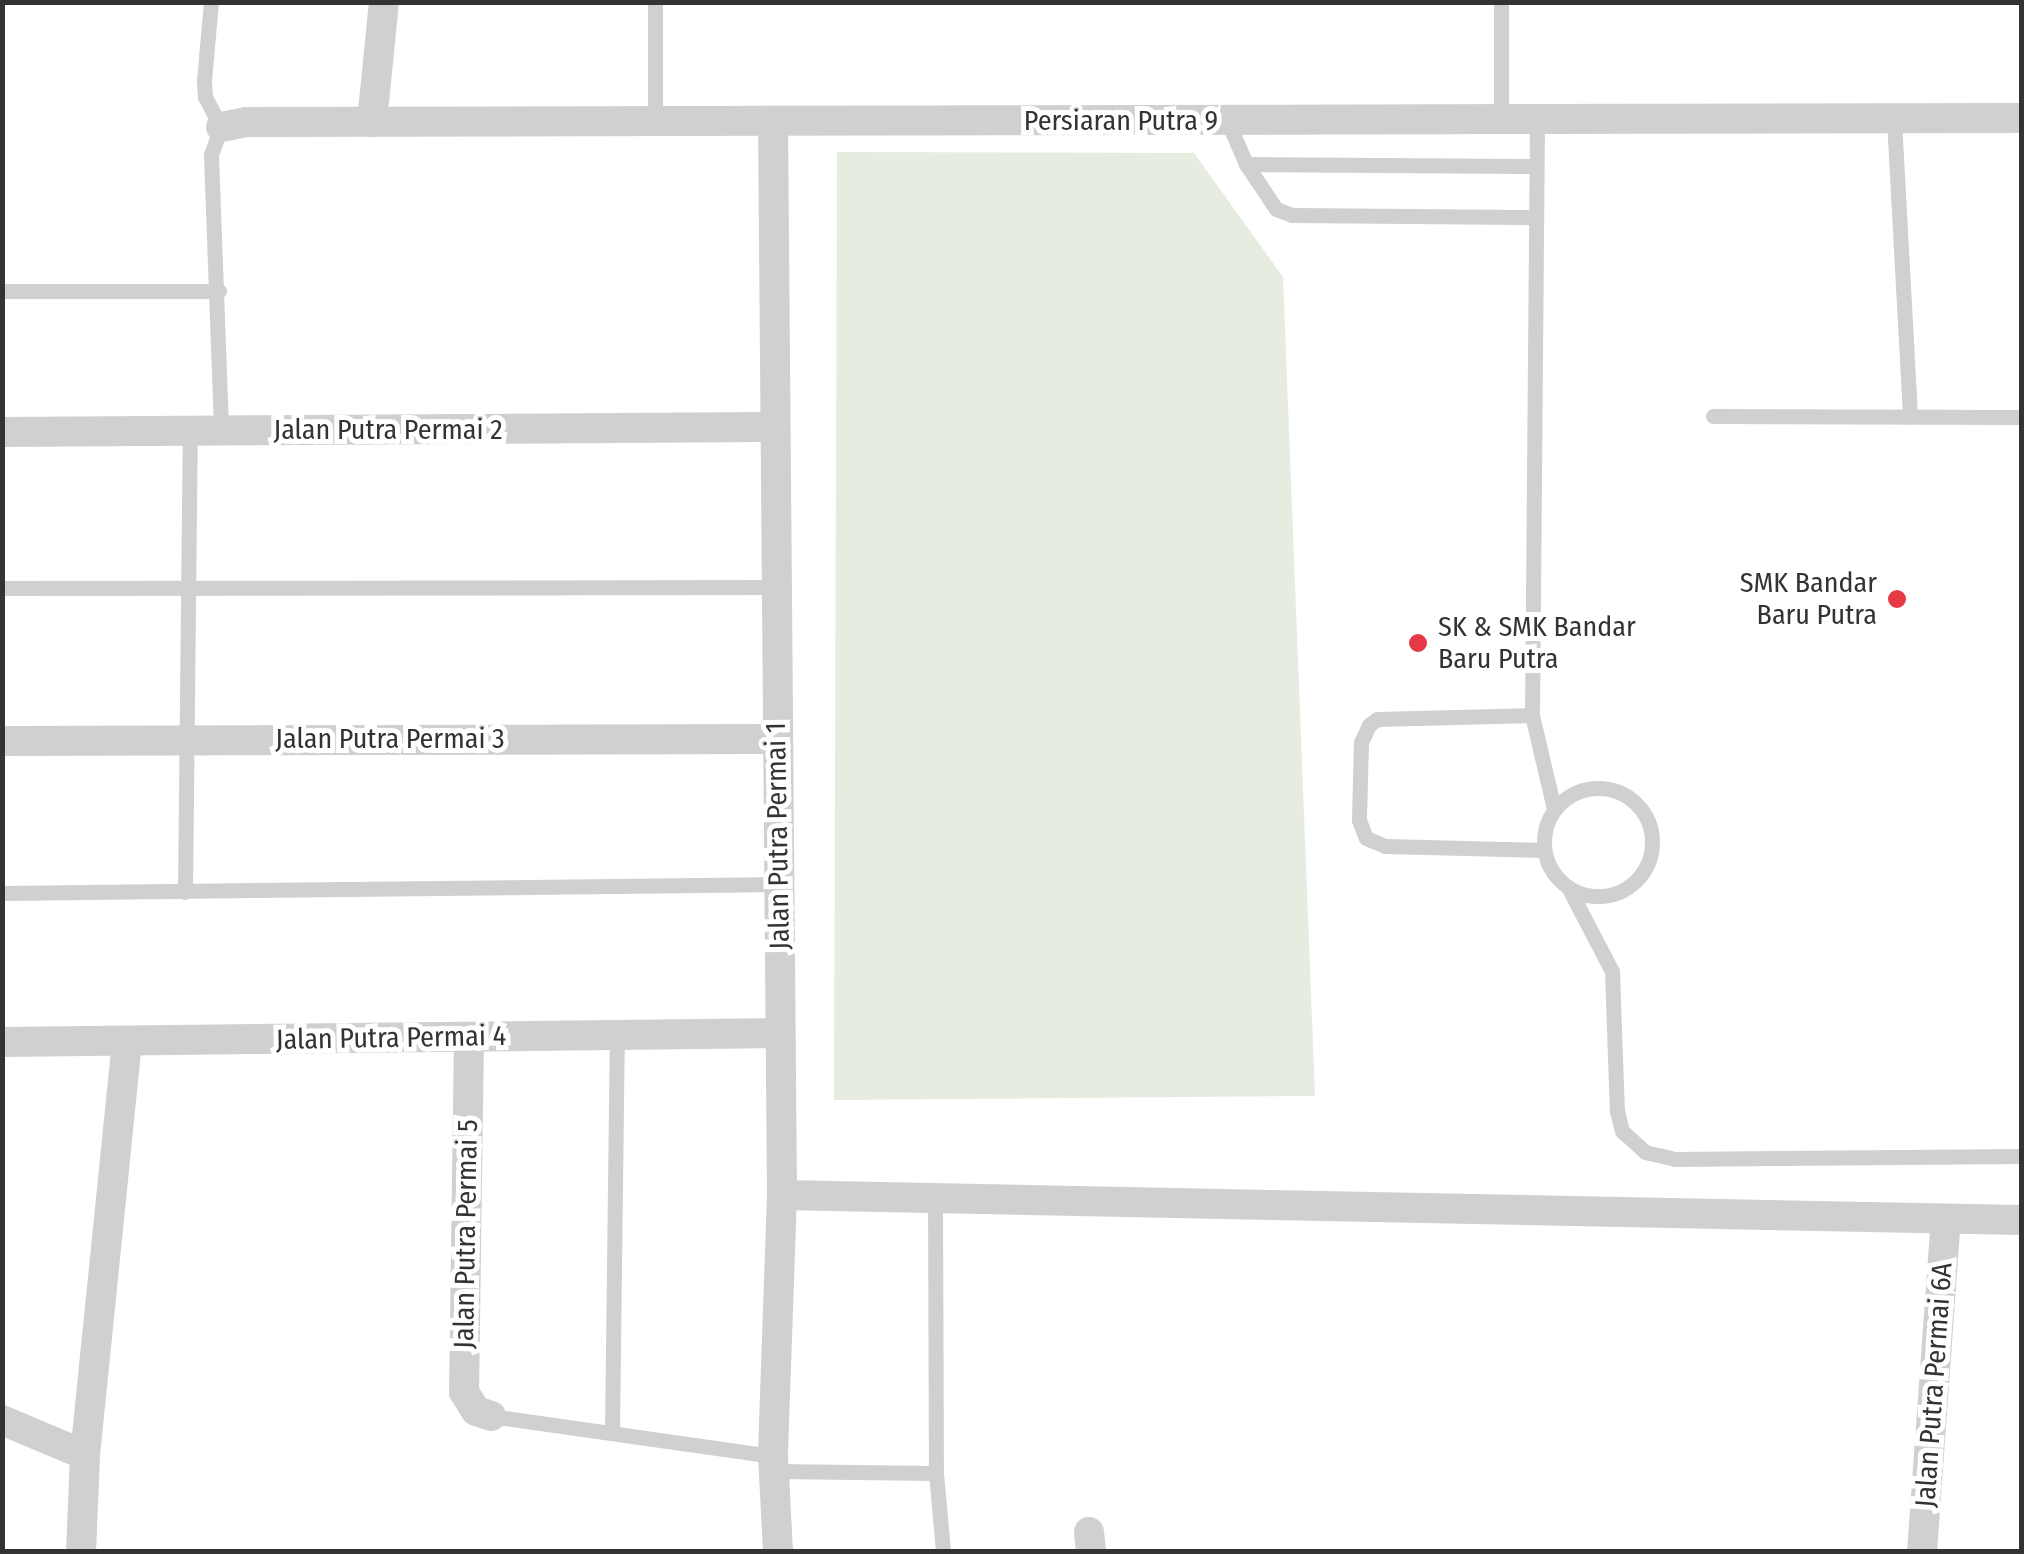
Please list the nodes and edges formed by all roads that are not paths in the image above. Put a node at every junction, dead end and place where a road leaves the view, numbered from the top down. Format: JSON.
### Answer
{"nodes":[{"id":1,"x":211,"y":2,"type":"edge"},
{"id":2,"x":384,"y":2,"type":"edge"},
{"id":3,"x":655,"y":2,"type":"edge"},
{"id":4,"x":1501,"y":2,"type":"edge"},
{"id":5,"x":2022,"y":118,"type":"edge"},
{"id":6,"x":1227,"y":120,"type":"junction"},
{"id":7,"x":1501,"y":120,"type":"junction"},
{"id":8,"x":1537,"y":120,"type":"junction"},
{"id":9,"x":1894,"y":120,"type":"junction"},
{"id":10,"x":773,"y":121,"type":"junction"},
{"id":11,"x":372,"y":122,"type":"junction"},
{"id":12,"x":654,"y":122,"type":"junction"},
{"id":13,"x":220,"y":127,"type":"junction"},
{"id":14,"x":1246,"y":164,"type":"junction"},
{"id":15,"x":1534,"y":166,"type":"junction"},
{"id":16,"x":1534,"y":217,"type":"junction"},
{"id":17,"x":2,"y":291,"type":"edge"},
{"id":18,"x":218,"y":291,"type":"junction"},
{"id":19,"x":1713,"y":416,"type":"dead end"},
{"id":20,"x":1910,"y":417,"type":"junction"},
{"id":21,"x":2022,"y":417,"type":"edge"},
{"id":22,"x":774,"y":427,"type":"junction"},
{"id":23,"x":190,"y":429,"type":"junction"},
{"id":24,"x":221,"y":430,"type":"junction"},
{"id":25,"x":2,"y":432,"type":"edge"},
{"id":26,"x":188,"y":584,"type":"junction"},
{"id":27,"x":776,"y":587,"type":"junction"},
{"id":28,"x":2,"y":588,"type":"edge"},
{"id":29,"x":1532,"y":715,"type":"junction"},
{"id":30,"x":188,"y":738,"type":"junction"},
{"id":31,"x":777,"y":739,"type":"junction"},
{"id":32,"x":2,"y":742,"type":"edge"},
{"id":33,"x":1554,"y":809,"type":"junction"},
{"id":34,"x":1544,"y":850,"type":"junction"},
{"id":35,"x":779,"y":884,"type":"junction"},
{"id":36,"x":1568,"y":887,"type":"junction"},
{"id":37,"x":185,"y":892,"type":"junction"},
{"id":38,"x":2,"y":893,"type":"edge"},
{"id":39,"x":780,"y":1034,"type":"junction"},
{"id":40,"x":617,"y":1035,"type":"junction"},
{"id":41,"x":469,"y":1037,"type":"junction"},
{"id":42,"x":2,"y":1042,"type":"edge"},
{"id":43,"x":127,"y":1042,"type":"junction"},
{"id":44,"x":2022,"y":1156,"type":"edge"},
{"id":45,"x":782,"y":1195,"type":"junction"},
{"id":46,"x":934,"y":1198,"type":"junction"},
{"id":47,"x":1946,"y":1219,"type":"junction"},
{"id":48,"x":2022,"y":1220,"type":"edge"},
{"id":49,"x":491,"y":1416,"type":"joint"},
{"id":50,"x":2,"y":1420,"type":"edge"},
{"id":51,"x":612,"y":1432,"type":"junction"},
{"id":52,"x":85,"y":1454,"type":"junction"},
{"id":53,"x":773,"y":1464,"type":"junction"},
{"id":54,"x":936,"y":1473,"type":"junction"},
{"id":55,"x":81,"y":1552,"type":"edge"},
{"id":56,"x":778,"y":1552,"type":"edge"},
{"id":57,"x":943,"y":1552,"type":"edge"},
{"id":58,"x":1922,"y":1552,"type":"edge"}],
"edges":[{"from":1,"to":13,"type":"lane"},
{"from":2,"to":11,"type":"street"},
{"from":3,"to":12,"type":"lane"},
{"from":4,"to":7,"type":"lane"},
{"from":5,"to":9,"type":"street","name":"Persiaran Putra 9"},
{"from":6,"to":7,"type":"street","name":"Persiaran Putra 9"},
{"from":6,"to":10,"type":"street","name":"Persiaran Putra 9"},
{"from":6,"to":14,"type":"lane"},
{"from":7,"to":8,"type":"street","name":"Persiaran Putra 9"},
{"from":8,"to":9,"type":"street","name":"Persiaran Putra 9"},
{"from":8,"to":15,"type":"lane"},
{"from":9,"to":20,"type":"lane"},
{"from":10,"to":12,"type":"street","name":"Persiaran Putra 9"},
{"from":10,"to":22,"type":"street","name":"Jalan Putra Permai 1"},
{"from":11,"to":12,"type":"street","name":"Persiaran Putra 9"},
{"from":11,"to":13,"type":"street","name":"Persiaran Putra 9"},
{"from":13,"to":18,"type":"lane"},
{"from":14,"to":15,"type":"lane"},
{"from":14,"to":16,"type":"lane"},
{"from":15,"to":16,"type":"lane"},
{"from":16,"to":29,"type":"lane"},
{"from":17,"to":18,"type":"lane"},
{"from":18,"to":24,"type":"lane"},
{"from":19,"to":20,"type":"lane"},
{"from":20,"to":21,"type":"lane"},
{"from":22,"to":24,"type":"street","name":"Jalan Putra Permai 2"},
{"from":22,"to":27,"type":"street","name":"Jalan Putra Permai 1"},
{"from":23,"to":24,"type":"street","name":"Jalan Putra Permai 2"},
{"from":23,"to":25,"type":"street","name":"Jalan Putra Permai 2"},
{"from":23,"to":26,"type":"lane"},
{"from":26,"to":27,"type":"lane"},
{"from":26,"to":28,"type":"lane"},
{"from":26,"to":30,"type":"lane"},
{"from":27,"to":31,"type":"street","name":"Jalan Putra Permai 1"},
{"from":29,"to":33,"type":"lane"},
{"from":29,"to":34,"type":"lane"},
{"from":30,"to":31,"type":"street","name":"Jalan Putra Permai 3"},
{"from":30,"to":32,"type":"street","name":"Jalan Putra Permai 3"},
{"from":30,"to":37,"type":"lane"},
{"from":31,"to":35,"type":"street","name":"Jalan Putra Permai 1"},
{"from":33,"to":34,"type":"lane"},
{"from":33,"to":36,"type":"lane"},
{"from":34,"to":36,"type":"lane"},
{"from":35,"to":37,"type":"lane"},
{"from":35,"to":39,"type":"street","name":"Jalan Putra Permai 1"},
{"from":36,"to":44,"type":"lane"},
{"from":37,"to":38,"type":"lane"},
{"from":39,"to":40,"type":"street","name":"Jalan Putra Permai 4"},
{"from":39,"to":45,"type":"street","name":"Jalan Putra Permai 1"},
{"from":40,"to":41,"type":"street","name":"Jalan Putra Permai 4"},
{"from":40,"to":51,"type":"lane"},
{"from":41,"to":43,"type":"street","name":"Jalan Putra Permai 4"},
{"from":41,"to":49,"type":"street","name":"Jalan Putra Permai 5"},
{"from":42,"to":43,"type":"street","name":"Jalan Putra Permai 4"},
{"from":43,"to":52,"type":"street"},
{"from":45,"to":46,"type":"street"},
{"from":45,"to":53,"type":"street","name":"Jalan Putra Permai 1"},
{"from":46,"to":47,"type":"street"},
{"from":46,"to":54,"type":"lane"},
{"from":47,"to":48,"type":"street"},
{"from":47,"to":58,"type":"street","name":"Jalan Putra Permai 6A"},
{"from":49,"to":51,"type":"lane"},
{"from":50,"to":52,"type":"street"},
{"from":51,"to":53,"type":"lane"},
{"from":52,"to":55,"type":"street"},
{"from":53,"to":54,"type":"lane"},
{"from":53,"to":56,"type":"street","name":"Jalan Putra Permai 1"},
{"from":54,"to":57,"type":"lane"}]}
